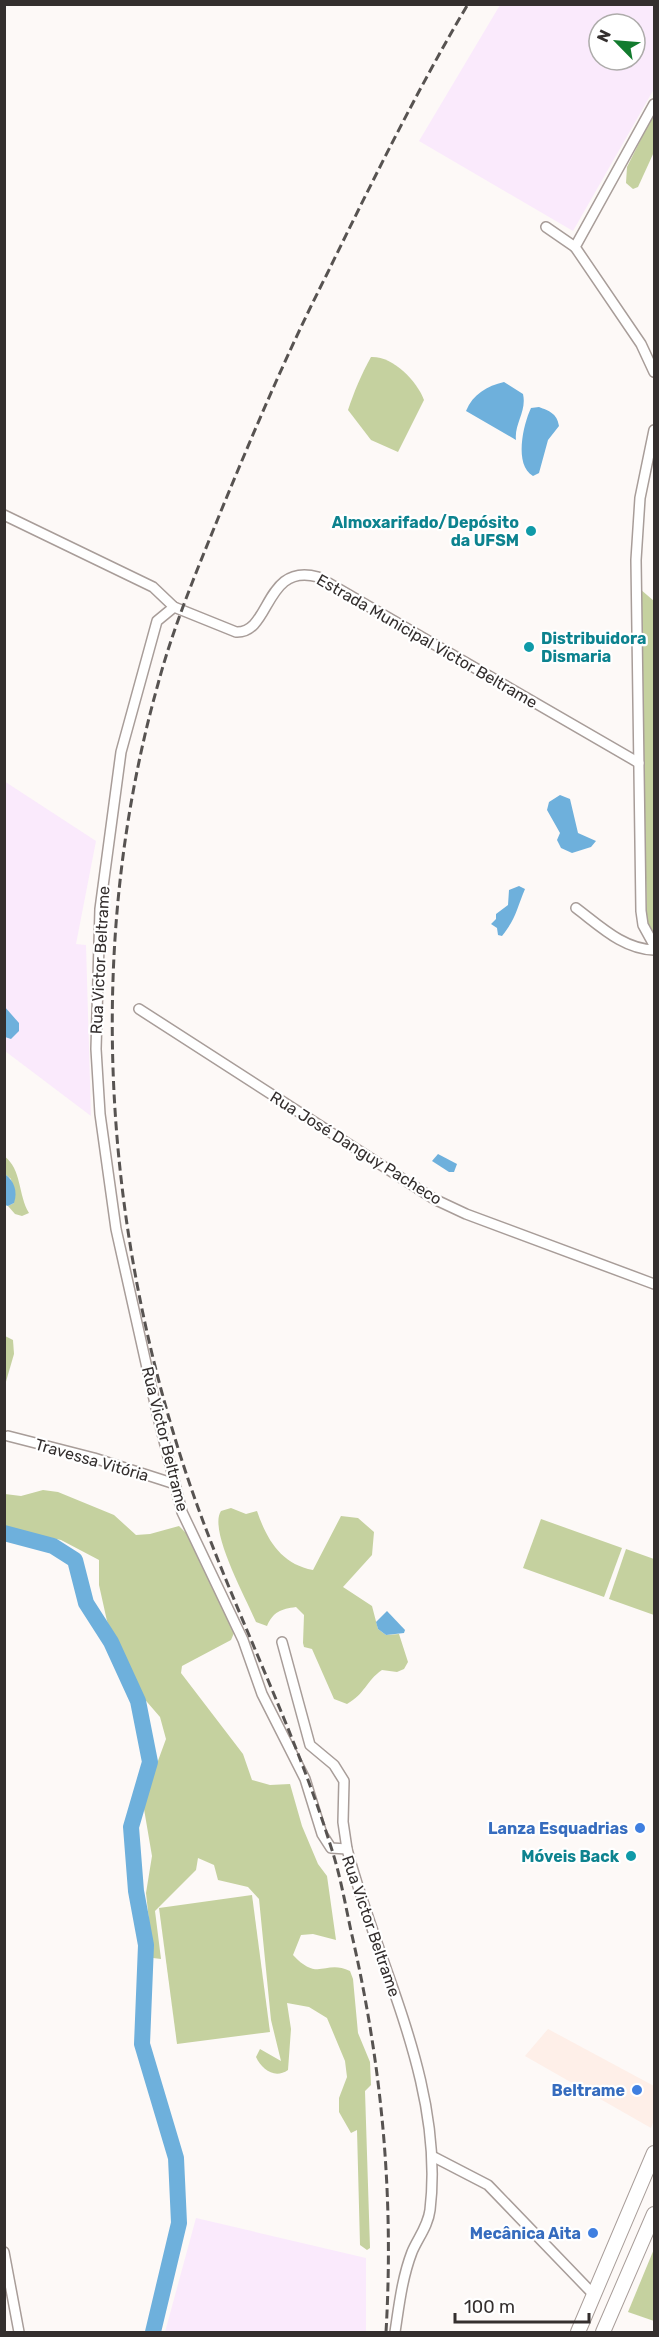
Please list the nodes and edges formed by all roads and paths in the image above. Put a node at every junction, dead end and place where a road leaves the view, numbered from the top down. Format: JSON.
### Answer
{"nodes":[{"id":1,"x":654,"y":104,"type":"edge"},
{"id":2,"x":546,"y":227,"type":"dead end"},
{"id":3,"x":575,"y":247,"type":"junction"},
{"id":4,"x":654,"y":372,"type":"edge"},
{"id":5,"x":654,"y":429,"type":"edge"},
{"id":6,"x":4,"y":515,"type":"edge"},
{"id":7,"x":174,"y":607,"type":"junction"},
{"id":8,"x":639,"y":763,"type":"junction"},
{"id":9,"x":576,"y":908,"type":"dead end"},
{"id":10,"x":654,"y":945,"type":"edge"},
{"id":11,"x":654,"y":950,"type":"edge"},
{"id":12,"x":139,"y":1009,"type":"dead end"},
{"id":13,"x":654,"y":1284,"type":"edge"},
{"id":14,"x":8,"y":1436,"type":"dead end"},
{"id":15,"x":175,"y":1484,"type":"junction"},
{"id":16,"x":282,"y":1642,"type":"dead end"},
{"id":17,"x":347,"y":1849,"type":"junction"},
{"id":18,"x":654,"y":2154,"type":"edge"},
{"id":19,"x":432,"y":2156,"type":"junction"},
{"id":20,"x":654,"y":2214,"type":"edge"},
{"id":21,"x":4,"y":2252,"type":"edge"},
{"id":22,"x":594,"y":2295,"type":"junction"},
{"id":23,"x":19,"y":2332,"type":"edge"},
{"id":24,"x":395,"y":2332,"type":"edge"},
{"id":25,"x":578,"y":2332,"type":"edge"},
{"id":26,"x":603,"y":2332,"type":"edge"}],
"edges":[{"from":1,"to":3,"type":"street"},
{"from":2,"to":3,"type":"street"},
{"from":3,"to":4,"type":"street"},
{"from":5,"to":8,"type":"street"},
{"from":6,"to":7,"type":"street","name":"Estrada Municipal Victor Beltrame"},
{"from":7,"to":8,"type":"street","name":"Estrada Municipal Victor Beltrame"},
{"from":7,"to":15,"type":"street","name":"Rua Victor Beltrame"},
{"from":8,"to":10,"type":"street"},
{"from":9,"to":11,"type":"street"},
{"from":12,"to":13,"type":"street","name":"Rua José Danguy Pacheco"},
{"from":14,"to":15,"type":"street","name":"Travessa Vitória"},
{"from":15,"to":17,"type":"street","name":"Rua Victor Beltrame"},
{"from":16,"to":17,"type":"street"},
{"from":17,"to":19,"type":"street","name":"Rua Victor Beltrame"},
{"from":18,"to":22,"type":"highway"},
{"from":19,"to":22,"type":"street"},
{"from":19,"to":24,"type":"street","name":"Rua Victor Beltrame"},
{"from":20,"to":26,"type":"highway"},
{"from":21,"to":23,"type":"street"},
{"from":22,"to":25,"type":"highway"}]}
